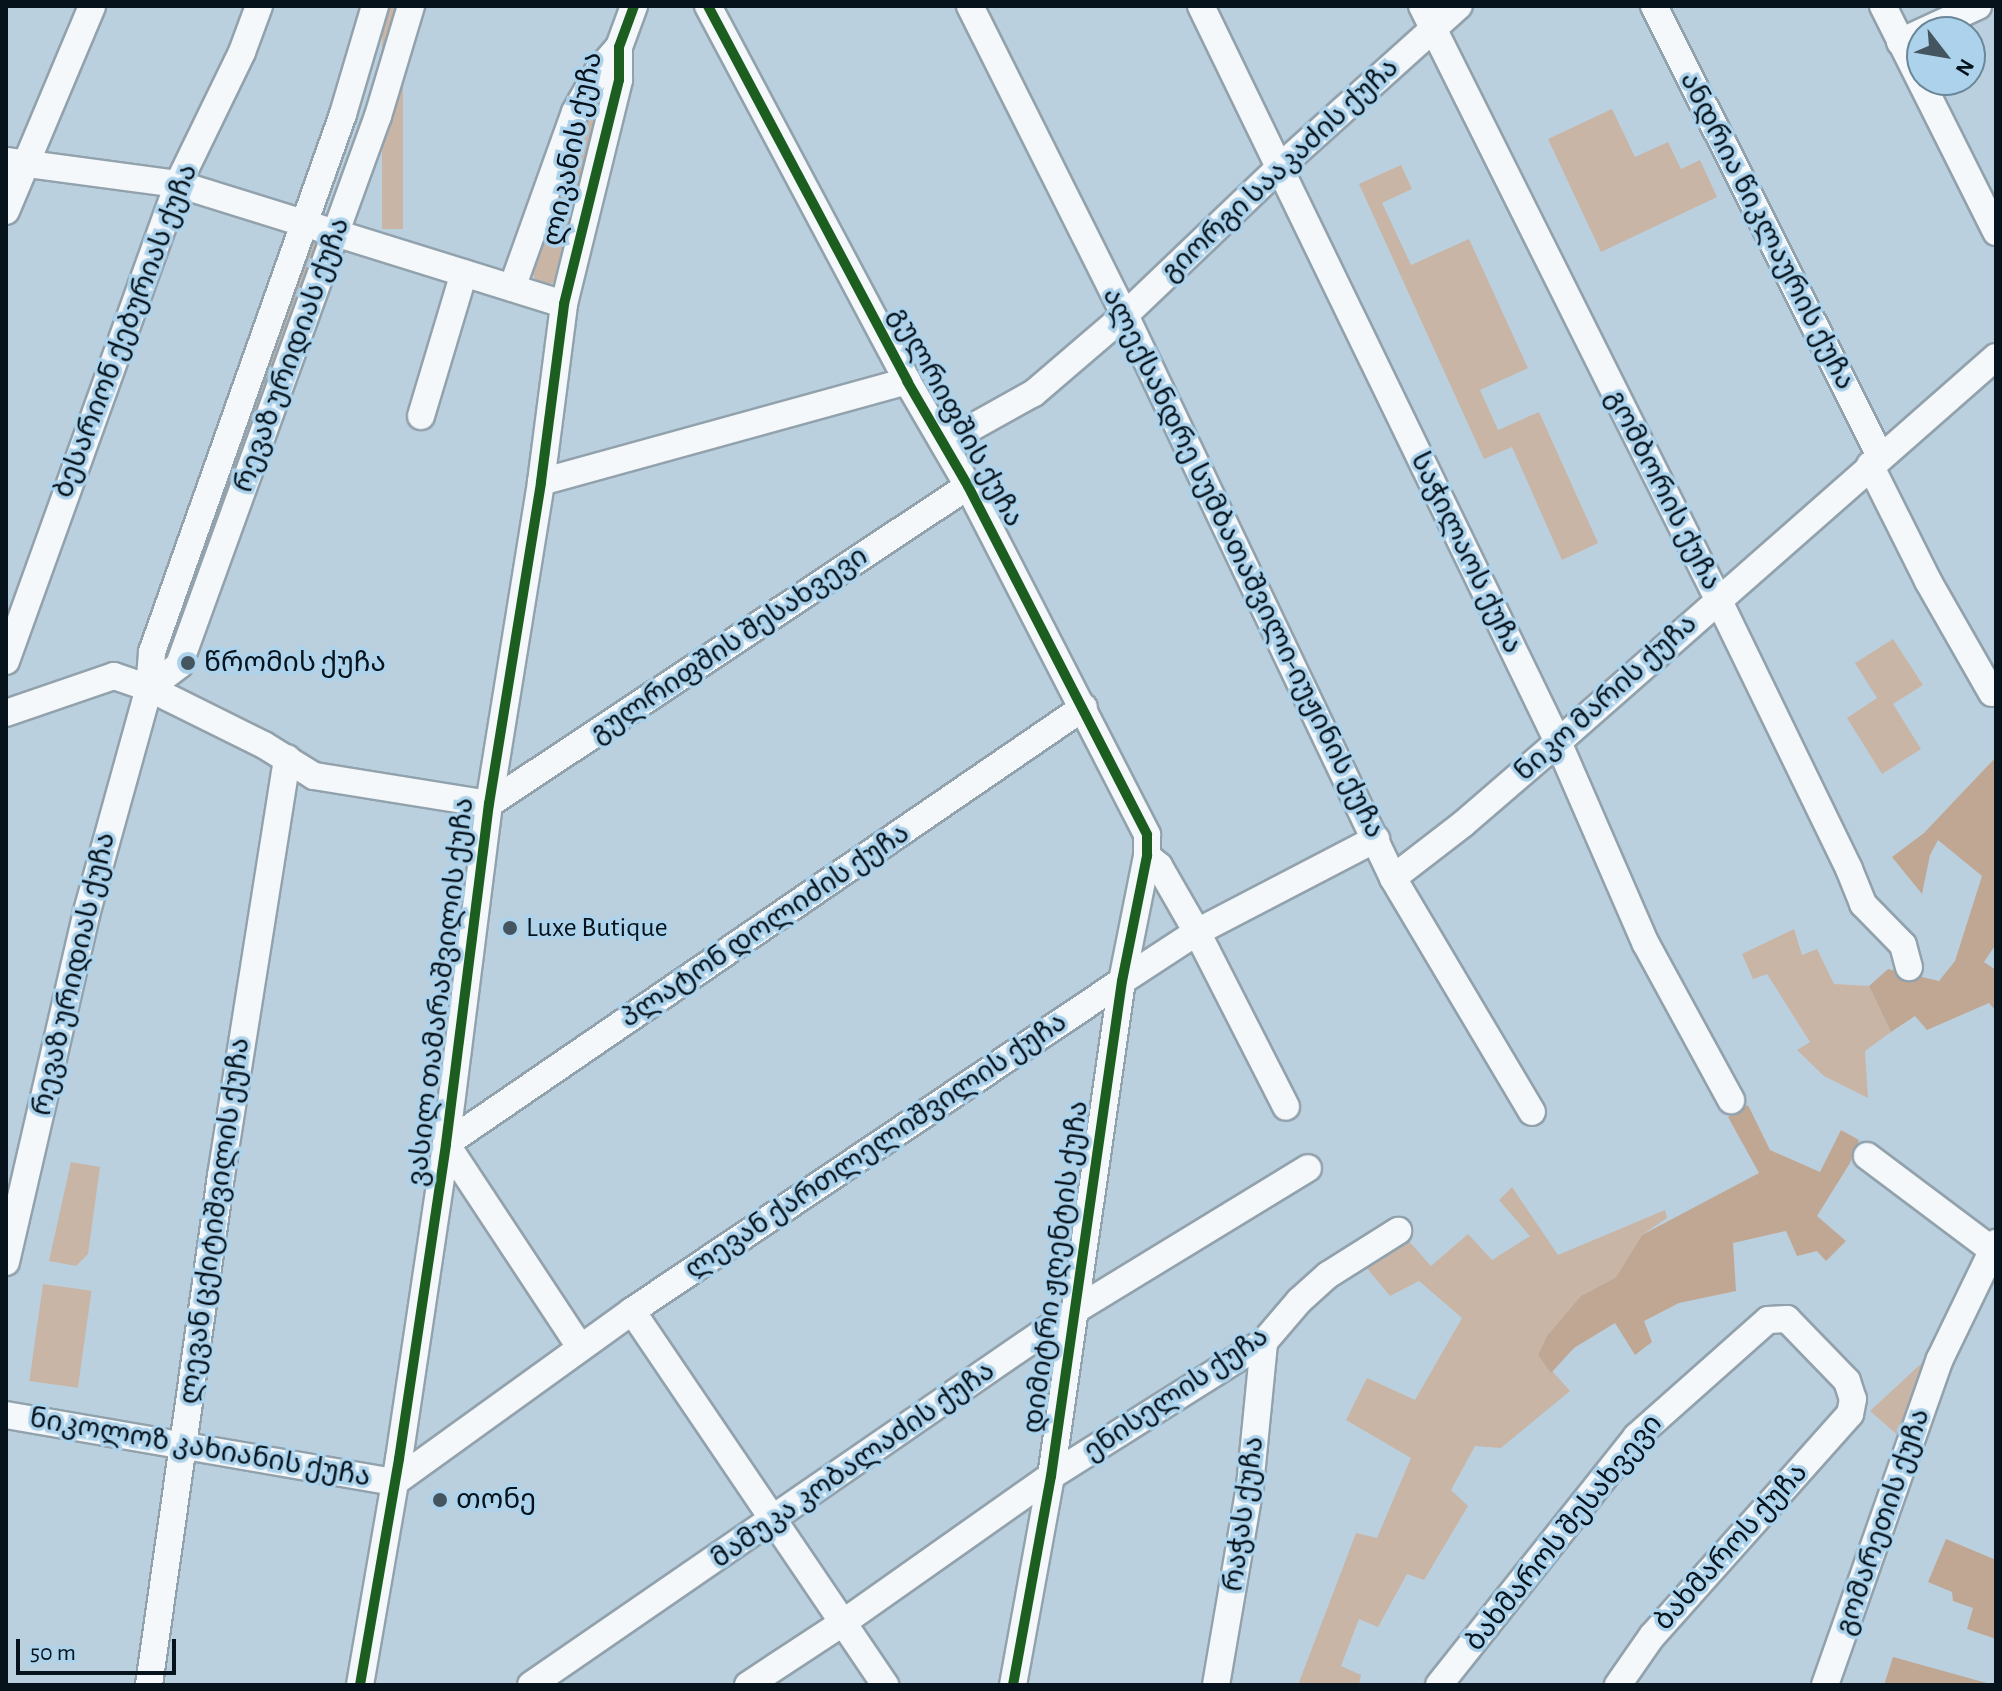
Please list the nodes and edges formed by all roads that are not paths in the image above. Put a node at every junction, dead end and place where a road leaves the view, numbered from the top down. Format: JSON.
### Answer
{"nodes":[{"id":1,"x":92,"y":6,"type":"edge"},
{"id":2,"x":259,"y":6,"type":"edge"},
{"id":3,"x":375,"y":6,"type":"edge"},
{"id":4,"x":411,"y":6,"type":"edge"},
{"id":5,"x":634,"y":6,"type":"edge"},
{"id":6,"x":708,"y":6,"type":"edge"},
{"id":7,"x":970,"y":6,"type":"edge"},
{"id":8,"x":1201,"y":6,"type":"edge"},
{"id":9,"x":1459,"y":6,"type":"edge"},
{"id":10,"x":1654,"y":6,"type":"edge"},
{"id":11,"x":1883,"y":6,"type":"edge"},
{"id":12,"x":1978,"y":6,"type":"edge"},
{"id":13,"x":1428,"y":18,"type":"edge"},
{"id":14,"x":1900,"y":42,"type":"junction"},
{"id":15,"x":619,"y":47,"type":"junction"},
{"id":16,"x":15,"y":164,"type":"edge"},
{"id":17,"x":1281,"y":166,"type":"junction"},
{"id":18,"x":178,"y":184,"type":"junction"},
{"id":19,"x":6,"y":211,"type":"edge"},
{"id":20,"x":304,"y":222,"type":"junction"},
{"id":21,"x":1996,"y":232,"type":"edge"},
{"id":22,"x":336,"y":233,"type":"junction"},
{"id":23,"x":464,"y":273,"type":"junction"},
{"id":24,"x":512,"y":288,"type":"junction"},
{"id":25,"x":564,"y":304,"type":"junction"},
{"id":26,"x":1125,"y":315,"type":"junction"},
{"id":27,"x":1996,"y":357,"type":"edge"},
{"id":28,"x":907,"y":381,"type":"junction"},
{"id":29,"x":421,"y":416,"type":"dead end"},
{"id":30,"x":944,"y":443,"type":"junction"},
{"id":31,"x":1875,"y":461,"type":"junction"},
{"id":32,"x":541,"y":482,"type":"junction"},
{"id":33,"x":968,"y":486,"type":"junction"},
{"id":34,"x":1718,"y":599,"type":"junction"},
{"id":35,"x":6,"y":661,"type":"edge"},
{"id":36,"x":149,"y":688,"type":"junction"},
{"id":37,"x":1992,"y":693,"type":"dead end"},
{"id":38,"x":1084,"y":707,"type":"junction"},
{"id":39,"x":6,"y":713,"type":"edge"},
{"id":40,"x":1558,"y":742,"type":"junction"},
{"id":41,"x":287,"y":758,"type":"junction"},
{"id":42,"x":489,"y":804,"type":"junction"},
{"id":43,"x":1376,"y":839,"type":"junction"},
{"id":44,"x":1147,"y":856,"type":"junction"},
{"id":45,"x":1393,"y":878,"type":"junction"},
{"id":46,"x":1197,"y":932,"type":"junction"},
{"id":47,"x":1909,"y":967,"type":"dead end"},
{"id":48,"x":1122,"y":981,"type":"junction"},
{"id":49,"x":1731,"y":1100,"type":"dead end"},
{"id":50,"x":1286,"y":1107,"type":"dead end"},
{"id":51,"x":1532,"y":1112,"type":"dead end"},
{"id":52,"x":446,"y":1144,"type":"junction"},
{"id":53,"x":1867,"y":1156,"type":"dead end"},
{"id":54,"x":1304,"y":1171,"type":"dead end"},
{"id":55,"x":1398,"y":1231,"type":"dead end"},
{"id":56,"x":1994,"y":1246,"type":"edge"},
{"id":57,"x":6,"y":1262,"type":"edge"},
{"id":58,"x":632,"y":1311,"type":"junction"},
{"id":59,"x":1074,"y":1311,"type":"junction"},
{"id":60,"x":1264,"y":1342,"type":"junction"},
{"id":61,"x":580,"y":1347,"type":"junction"},
{"id":62,"x":1850,"y":1414,"type":"joint"},
{"id":63,"x":6,"y":1415,"type":"edge"},
{"id":64,"x":182,"y":1445,"type":"junction"},
{"id":65,"x":1051,"y":1476,"type":"junction"},
{"id":66,"x":395,"y":1482,"type":"junction"},
{"id":67,"x":776,"y":1519,"type":"junction"},
{"id":68,"x":844,"y":1622,"type":"junction"},
{"id":69,"x":149,"y":1685,"type":"edge"},
{"id":70,"x":360,"y":1685,"type":"edge"},
{"id":71,"x":531,"y":1685,"type":"edge"},
{"id":72,"x":748,"y":1685,"type":"edge"},
{"id":73,"x":885,"y":1685,"type":"edge"},
{"id":74,"x":1013,"y":1685,"type":"edge"},
{"id":75,"x":1216,"y":1685,"type":"edge"},
{"id":76,"x":1439,"y":1685,"type":"edge"},
{"id":77,"x":1618,"y":1685,"type":"edge"},
{"id":78,"x":1825,"y":1685,"type":"edge"}],
"edges":[{"from":1,"to":16,"type":"street"},
{"from":2,"to":18,"type":"street","name":"ბესარიონ ქებურიას ქუჩა"},
{"from":3,"to":20,"type":"street","name":"რევაზ ურიდიას ქუჩა"},
{"from":4,"to":22,"type":"street","name":"რევაზ ურიდიას ქუჩა"},
{"from":5,"to":15,"type":"street","name":"ლიკანის ქუჩა"},
{"from":6,"to":28,"type":"street","name":"გულრიფშის ქუჩა"},
{"from":7,"to":26,"type":"street","name":"ალექსანდრე სუმბათაშვილი-იუჟინის ქუჩა"},
{"from":8,"to":17,"type":"street","name":"საჭილაოს ქუჩა"},
{"from":9,"to":13,"type":"street","name":"გიორგი სააკაძის ქუჩა"},
{"from":10,"to":31,"type":"street","name":"ანდრია წიკლაურის ქუჩა"},
{"from":11,"to":14,"type":"street"},
{"from":12,"to":14,"type":"street"},
{"from":13,"to":17,"type":"street","name":"გიორგი სააკაძის ქუჩა"},
{"from":13,"to":34,"type":"street","name":"გომბორის ქუჩა"},
{"from":14,"to":21,"type":"street"},
{"from":15,"to":24,"type":"street"},
{"from":15,"to":25,"type":"street","name":"ლიკანის ქუჩა"},
{"from":16,"to":18,"type":"street"},
{"from":16,"to":19,"type":"street"},
{"from":17,"to":26,"type":"street","name":"გიორგი სააკაძის ქუჩა"},
{"from":17,"to":40,"type":"street","name":"საჭილაოს ქუჩა"},
{"from":18,"to":20,"type":"street"},
{"from":18,"to":35,"type":"street","name":"ბესარიონ ქებურიას ქუჩა"},
{"from":20,"to":22,"type":"street"},
{"from":20,"to":36,"type":"street","name":"რევაზ ურიდიას ქუჩა"},
{"from":22,"to":23,"type":"street"},
{"from":22,"to":36,"type":"street","name":"რევაზ ურიდიას ქუჩა"},
{"from":23,"to":24,"type":"street"},
{"from":23,"to":29,"type":"street"},
{"from":24,"to":25,"type":"street"},
{"from":25,"to":32,"type":"street","name":"ვასილ თამარაშვილის ქუჩა"},
{"from":26,"to":30,"type":"street","name":"გიორგი სააკაძის ქუჩა"},
{"from":26,"to":43,"type":"street","name":"ალექსანდრე სუმბათაშვილი-იუჟინის ქუჩა"},
{"from":27,"to":31,"type":"street","name":"ნიკო მარის ქუჩა"},
{"from":28,"to":30,"type":"street","name":"გულრიფშის ქუჩა"},
{"from":28,"to":32,"type":"street"},
{"from":30,"to":33,"type":"street","name":"გულრიფშის ქუჩა"},
{"from":31,"to":34,"type":"street","name":"ნიკო მარის ქუჩა"},
{"from":31,"to":37,"type":"street","name":"ანდრია წიკლაურის ქუჩა"},
{"from":32,"to":42,"type":"street","name":"ვასილ თამარაშვილის ქუჩა"},
{"from":33,"to":38,"type":"street","name":"გულრიფშის ქუჩა"},
{"from":33,"to":42,"type":"street","name":"გულრიფშის შესახვევი"},
{"from":34,"to":40,"type":"street","name":"ნიკო მარის ქუჩა"},
{"from":34,"to":47,"type":"street","name":"გომბორის ქუჩა"},
{"from":36,"to":39,"type":"street"},
{"from":36,"to":41,"type":"street"},
{"from":36,"to":57,"type":"street","name":"რევაზ ურიდიას ქუჩა"},
{"from":38,"to":44,"type":"street","name":"გულრიფშის ქუჩა"},
{"from":38,"to":52,"type":"street","name":"პლატონ დოლიძის ქუჩა"},
{"from":40,"to":45,"type":"street","name":"ნიკო მარის ქუჩა"},
{"from":40,"to":49,"type":"street","name":"საჭილაოს ქუჩა"},
{"from":41,"to":42,"type":"street"},
{"from":41,"to":64,"type":"street","name":"ლევან ცქიტიშვილის ქუჩა"},
{"from":42,"to":52,"type":"street","name":"ვასილ თამარაშვილის ქუჩა"},
{"from":43,"to":45,"type":"street","name":"ალექსანდრე სუმბათაშვილი-იუჟინის ქუჩა"},
{"from":43,"to":46,"type":"street","name":"ლევან ქართლელიშვილის ქუჩა"},
{"from":44,"to":46,"type":"street","name":"გულრიფშის ქუჩა"},
{"from":44,"to":48,"type":"street","name":"დიმიტრი ჟღენტის ქუჩა"},
{"from":45,"to":51,"type":"street","name":"ალექსანდრე სუმბათაშვილი-იუჟინის ქუჩა"},
{"from":46,"to":48,"type":"street","name":"ლევან ქართლელიშვილის ქუჩა"},
{"from":46,"to":50,"type":"street","name":"გულრიფშის ქუჩა"},
{"from":48,"to":58,"type":"street","name":"ლევან ქართლელიშვილის ქუჩა"},
{"from":48,"to":59,"type":"street","name":"დიმიტრი ჟღენტის ქუჩა"},
{"from":52,"to":61,"type":"street"},
{"from":52,"to":66,"type":"street","name":"ვასილ თამარაშვილის ქუჩა"},
{"from":53,"to":56,"type":"street"},
{"from":54,"to":59,"type":"street","name":"მამუკა კობალაძის ქუჩა"},
{"from":55,"to":60,"type":"street","name":"ენისელის ქუჩა"},
{"from":56,"to":78,"type":"street","name":"გომარეთის ქუჩა"},
{"from":58,"to":61,"type":"street","name":"ლევან ქართლელიშვილის ქუჩა"},
{"from":58,"to":67,"type":"street"},
{"from":59,"to":65,"type":"street","name":"დიმიტრი ჟღენტის ქუჩა"},
{"from":59,"to":67,"type":"street","name":"მამუკა კობალაძის ქუჩა"},
{"from":60,"to":65,"type":"street","name":"ენისელის ქუჩა"},
{"from":60,"to":75,"type":"street","name":"რაჭას ქუჩა"},
{"from":61,"to":66,"type":"street","name":"ლევან ქართლელიშვილის ქუჩა"},
{"from":62,"to":76,"type":"street","name":"ბახმაროს შესახვევი"},
{"from":62,"to":77,"type":"street","name":"ბახმაროს ქუჩა"},
{"from":63,"to":64,"type":"street","name":"ნიკოლოზ კახიანის ქუჩა"},
{"from":64,"to":66,"type":"street","name":"ნიკოლოზ კახიანის ქუჩა"},
{"from":64,"to":69,"type":"street","name":"ლევან ცქიტიშვილის ქუჩა"},
{"from":65,"to":68,"type":"street","name":"ენისელის ქუჩა"},
{"from":65,"to":74,"type":"street","name":"დიმიტრი ჟღენტის ქუჩა"},
{"from":66,"to":70,"type":"street","name":"ვასილ თამარაშვილის ქუჩა"},
{"from":67,"to":68,"type":"street"},
{"from":67,"to":71,"type":"street","name":"მამუკა კობალაძის ქუჩა"},
{"from":68,"to":72,"type":"street","name":"ენისელის ქუჩა"},
{"from":68,"to":73,"type":"street"}]}
